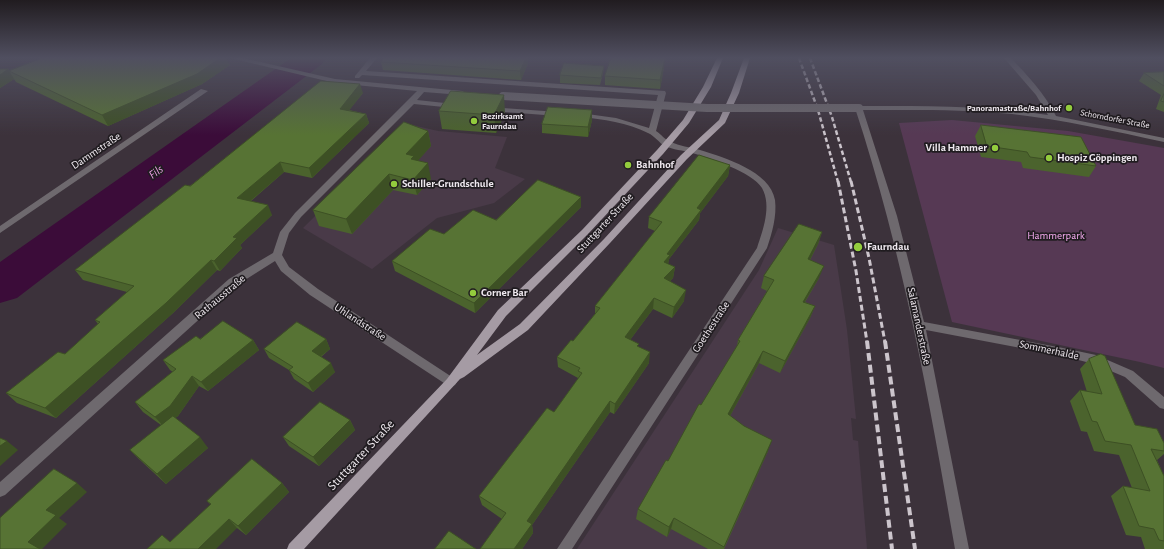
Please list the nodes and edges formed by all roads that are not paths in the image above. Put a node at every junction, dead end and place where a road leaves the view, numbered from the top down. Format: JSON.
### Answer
{"nodes":[{"id":1,"x":352,"y":84,"type":"edge"},
{"id":2,"x":513,"y":84,"type":"edge"},
{"id":3,"x":709,"y":84,"type":"edge"},
{"id":4,"x":738,"y":84,"type":"edge"},
{"id":5,"x":1030,"y":84,"type":"edge"},
{"id":6,"x":422,"y":90,"type":"junction"},
{"id":7,"x":204,"y":91,"type":"dead end"},
{"id":8,"x":473,"y":94,"type":"edge"},
{"id":9,"x":499,"y":95,"type":"edge"},
{"id":10,"x":412,"y":102,"type":"junction"},
{"id":11,"x":465,"y":107,"type":"edge"},
{"id":12,"x":480,"y":108,"type":"edge"},
{"id":13,"x":859,"y":108,"type":"junction"},
{"id":14,"x":1053,"y":118,"type":"junction"},
{"id":15,"x":652,"y":132,"type":"junction"},
{"id":16,"x":1164,"y":140,"type":"edge"},
{"id":17,"x":667,"y":143,"type":"junction"},
{"id":18,"x":692,"y":150,"type":"junction"},
{"id":19,"x":2,"y":229,"type":"edge"},
{"id":20,"x":277,"y":255,"type":"junction"},
{"id":21,"x":920,"y":325,"type":"junction"},
{"id":22,"x":451,"y":382,"type":"junction"},
{"id":23,"x":1164,"y":404,"type":"edge"},
{"id":24,"x":0,"y":491,"type":"edge"},
{"id":25,"x":294,"y":549,"type":"edge"},
{"id":26,"x":564,"y":549,"type":"edge"},
{"id":27,"x":962,"y":549,"type":"edge"}],
"edges":[{"from":1,"to":6,"type":"street"},
{"from":2,"to":15,"type":"street"},
{"from":3,"to":17,"type":"main road","name":"Stuttgarter Straße"},
{"from":4,"to":18,"type":"main road","name":"Stuttgarter Straße"},
{"from":5,"to":14,"type":"street"},
{"from":6,"to":8,"type":"street"},
{"from":6,"to":10,"type":"street"},
{"from":7,"to":19,"type":"street","name":"Dammstraße"},
{"from":9,"to":13,"type":"street","name":"Schorndorfer Straße","bridge":true},
{"from":10,"to":11,"type":"street"},
{"from":10,"to":20,"type":"street"},
{"from":12,"to":15,"type":"street"},
{"from":13,"to":14,"type":"street","name":"Schorndorfer Straße"},
{"from":13,"to":21,"type":"street","name":"Salamanderstraße"},
{"from":14,"to":16,"type":"street","name":"Schorndorfer Straße"},
{"from":15,"to":17,"type":"street"},
{"from":17,"to":18,"type":"street","name":"Goethestraße"},
{"from":17,"to":22,"type":"main road","name":"Stuttgarter Straße"},
{"from":18,"to":22,"type":"main road","name":"Stuttgarter Straße"},
{"from":18,"to":26,"type":"street","name":"Goethestraße"},
{"from":20,"to":22,"type":"street","name":"Uhlandstraße"},
{"from":20,"to":24,"type":"street","name":"Rathausstraße"},
{"from":21,"to":23,"type":"street","name":"Sommerhalde"},
{"from":21,"to":27,"type":"street","name":"Salamanderstraße"},
{"from":22,"to":25,"type":"main road","name":"Stuttgarter Straße"}]}
